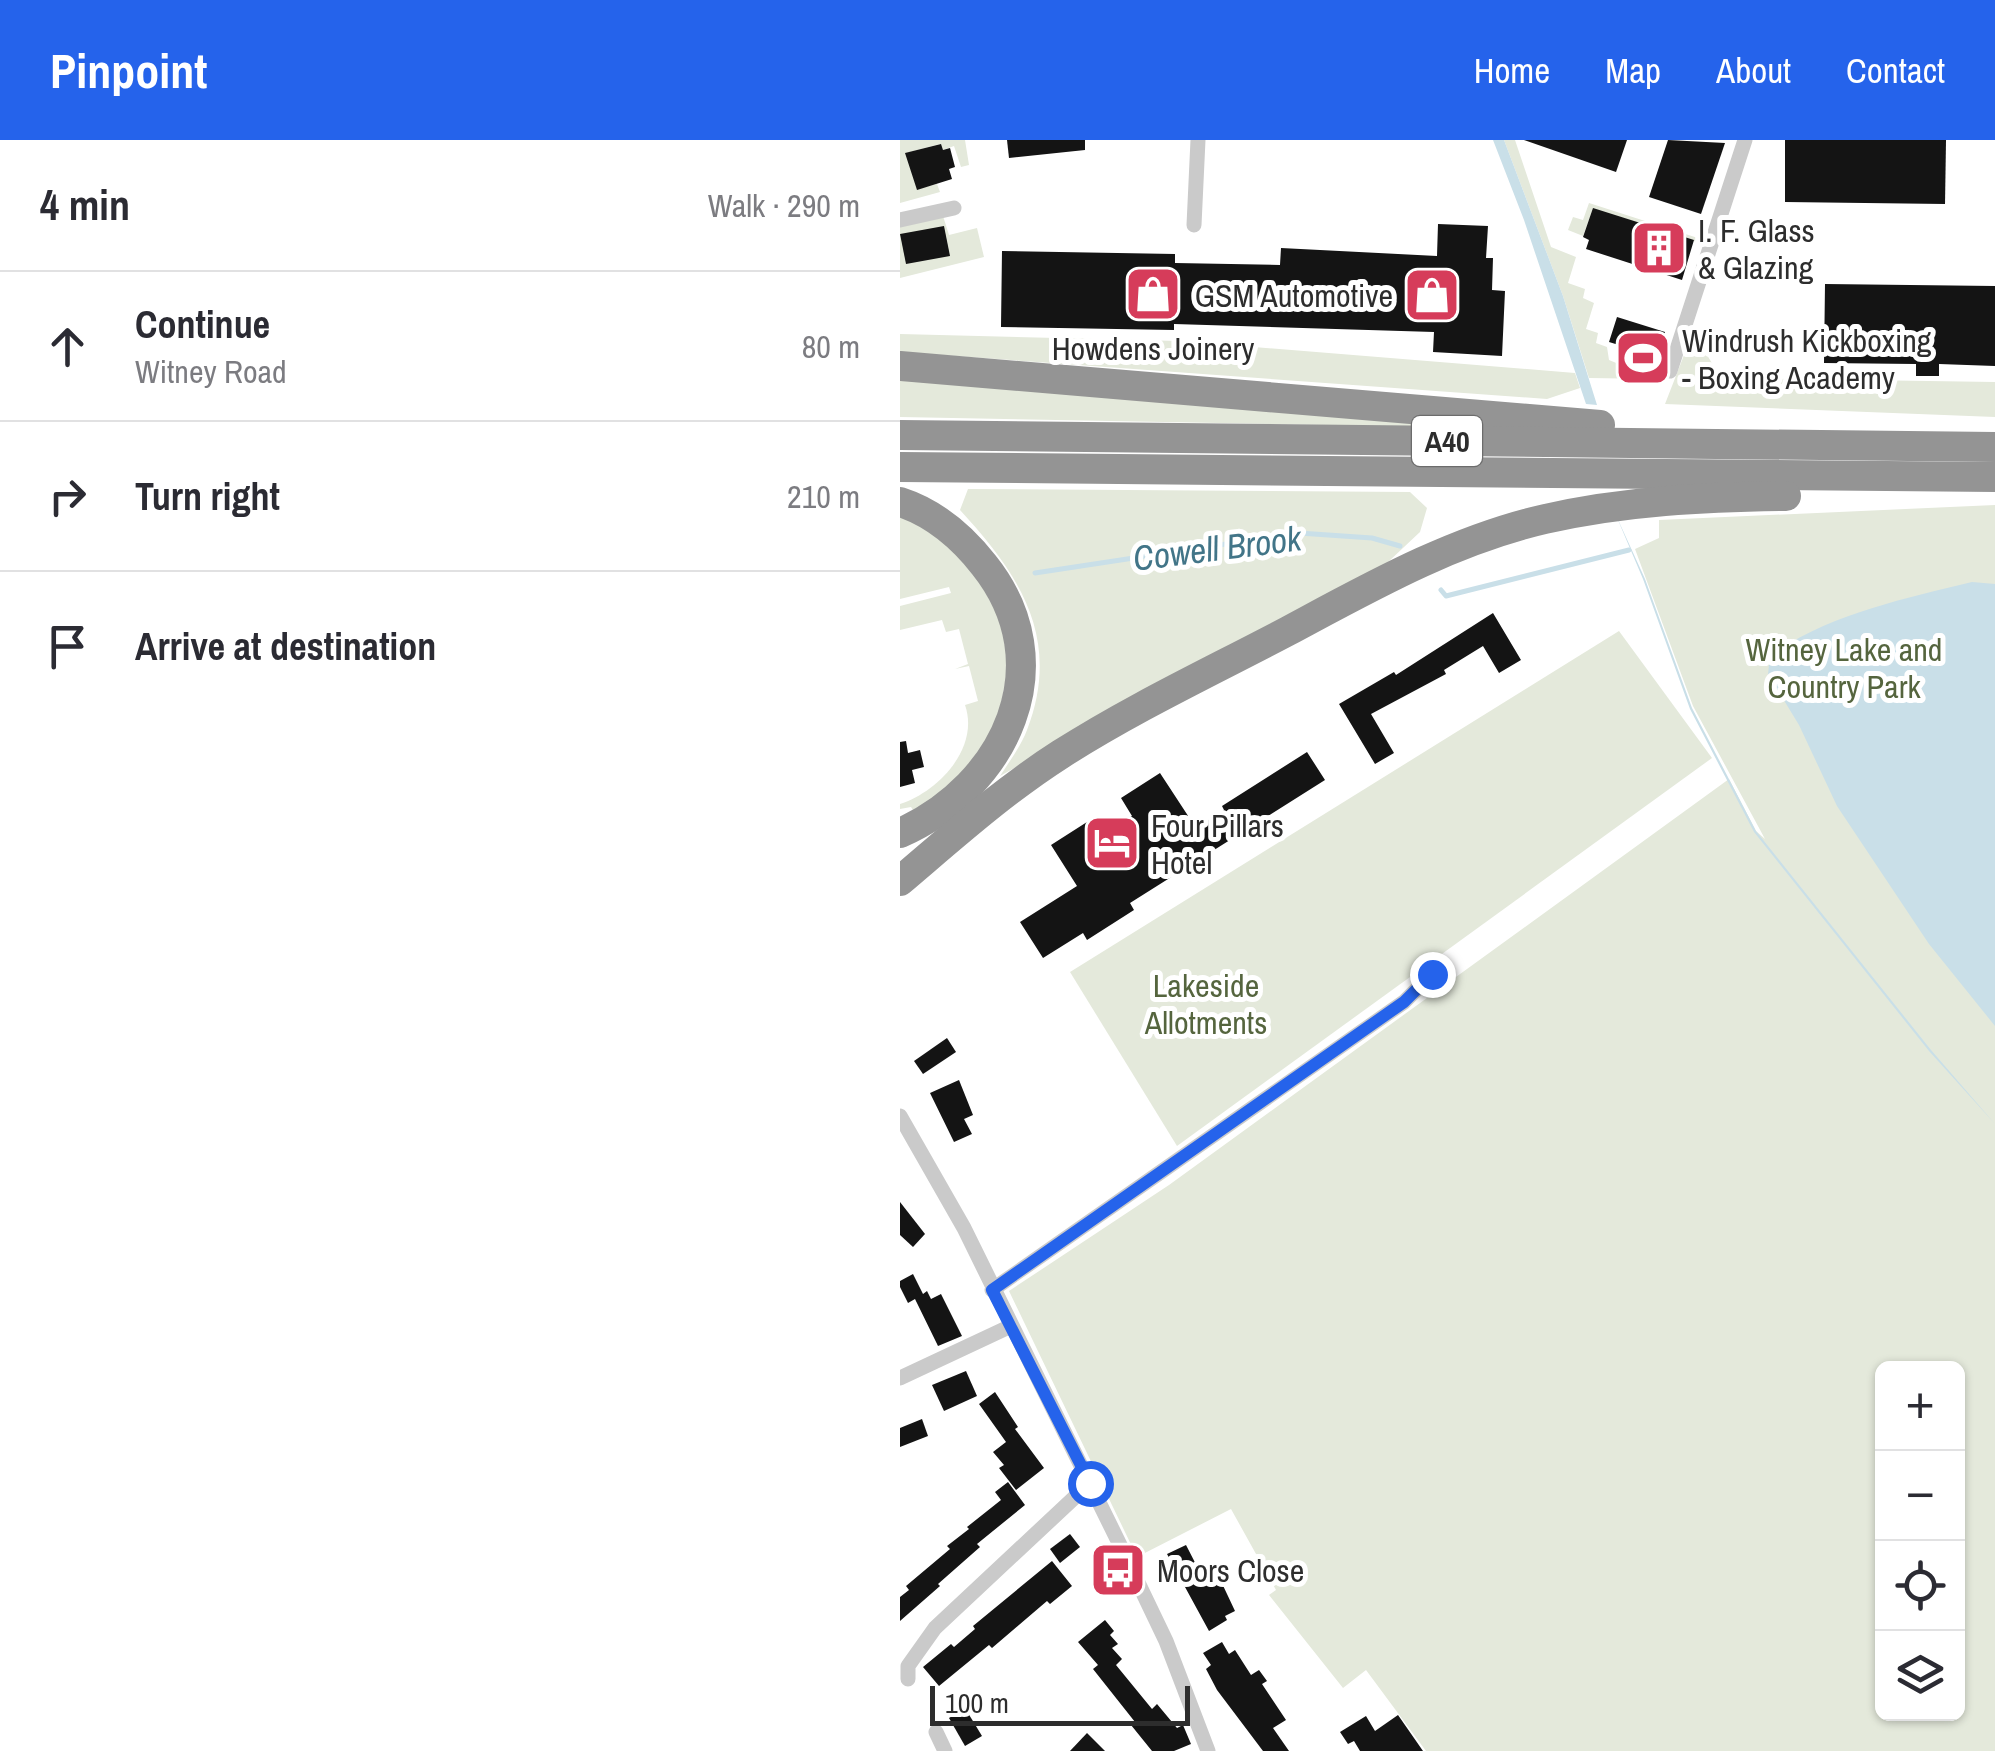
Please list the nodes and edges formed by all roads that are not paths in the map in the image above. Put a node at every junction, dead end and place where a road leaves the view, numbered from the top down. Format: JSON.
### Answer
{"nodes":[{"id":1,"x":1198,"y":140,"type":"edge"},
{"id":2,"x":1745,"y":140,"type":"edge"},
{"id":3,"x":954,"y":208,"type":"dead end"},
{"id":4,"x":900,"y":220,"type":"edge"},
{"id":5,"x":1194,"y":226,"type":"dead end"},
{"id":6,"x":900,"y":366,"type":"edge"},
{"id":7,"x":1670,"y":371,"type":"dead end"},
{"id":8,"x":900,"y":435,"type":"edge"},
{"id":9,"x":1684,"y":444,"type":"junction"},
{"id":10,"x":1995,"y":447,"type":"edge"},
{"id":11,"x":900,"y":467,"type":"edge"},
{"id":12,"x":1881,"y":477,"type":"junction"},
{"id":13,"x":1995,"y":477,"type":"edge"},
{"id":14,"x":900,"y":502,"type":"edge"},
{"id":15,"x":900,"y":833,"type":"edge"},
{"id":16,"x":900,"y":881,"type":"edge"},
{"id":17,"x":1427,"y":965,"type":"dead end"},
{"id":18,"x":900,"y":1116,"type":"edge"},
{"id":19,"x":992,"y":1290,"type":"junction"},
{"id":20,"x":1011,"y":1326,"type":"junction"},
{"id":21,"x":900,"y":1378,"type":"edge"},
{"id":22,"x":1090,"y":1483,"type":"junction"},
{"id":23,"x":908,"y":1679,"type":"dead end"},
{"id":24,"x":936,"y":1732,"type":"dead end"},
{"id":25,"x":944,"y":1751,"type":"edge"},
{"id":26,"x":1208,"y":1751,"type":"edge"}],
"edges":[{"from":1,"to":5,"type":"street"},
{"from":2,"to":7,"type":"street"},
{"from":3,"to":4,"type":"street"},
{"from":6,"to":9,"type":"highway"},
{"from":8,"to":9,"type":"highway","number":"A40"},
{"from":9,"to":10,"type":"highway","number":"A40"},
{"from":11,"to":12,"type":"highway","number":"A40"},
{"from":12,"to":13,"type":"highway","number":"A40"},
{"from":12,"to":16,"type":"highway"},
{"from":14,"to":15,"type":"highway"},
{"from":17,"to":19,"type":"street"},
{"from":18,"to":19,"type":"street"},
{"from":19,"to":20,"type":"street"},
{"from":20,"to":21,"type":"street"},
{"from":20,"to":22,"type":"street"},
{"from":22,"to":23,"type":"street"},
{"from":22,"to":26,"type":"street"},
{"from":24,"to":25,"type":"street"}]}
